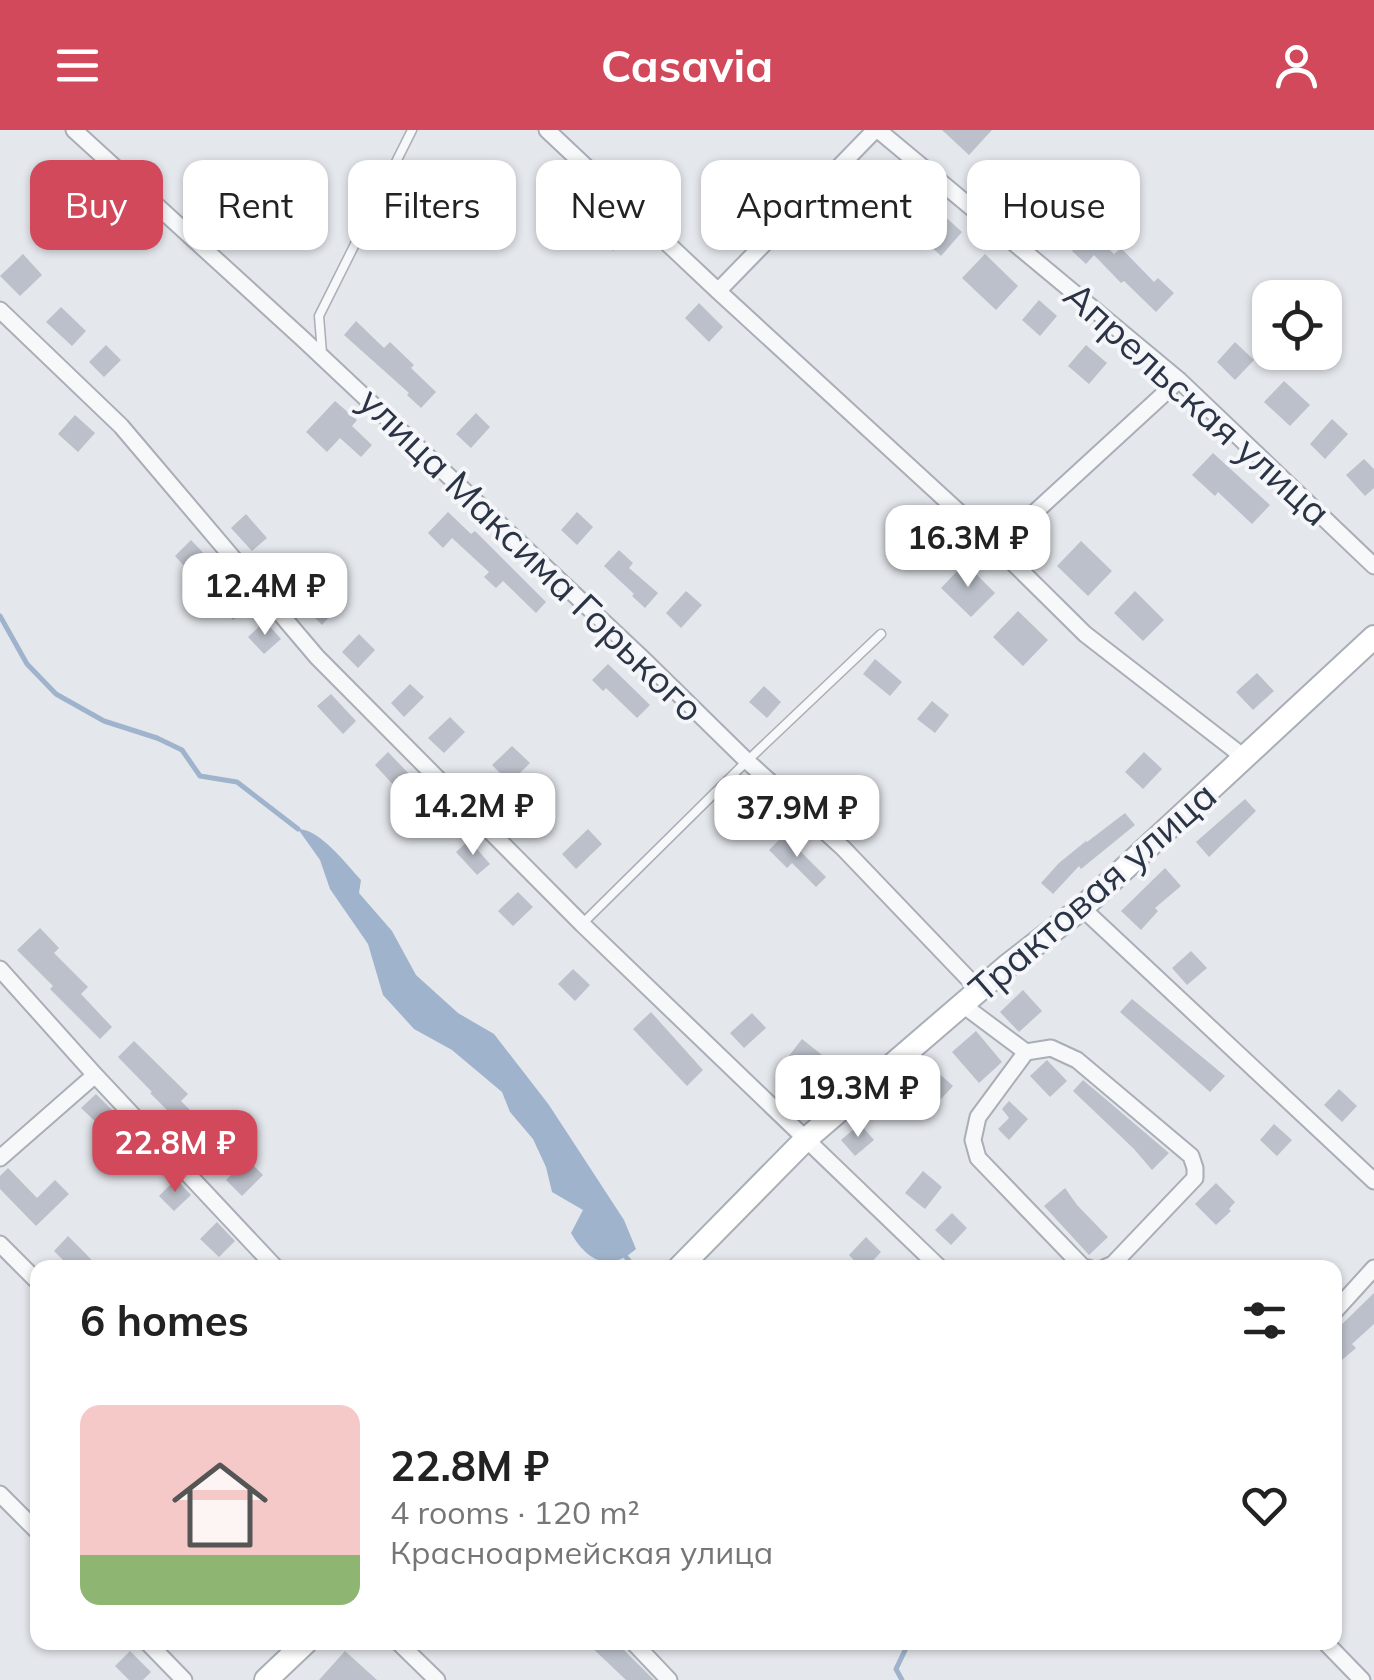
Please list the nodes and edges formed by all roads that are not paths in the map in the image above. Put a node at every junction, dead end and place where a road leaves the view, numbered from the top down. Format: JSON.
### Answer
{"nodes":[{"id":1,"x":74,"y":130,"type":"edge"},
{"id":2,"x":412,"y":130,"type":"edge"},
{"id":3,"x":547,"y":130,"type":"edge"},
{"id":4,"x":877,"y":130,"type":"edge"},
{"id":5,"x":718,"y":292,"type":"junction"},
{"id":6,"x":0,"y":310,"type":"edge"},
{"id":7,"x":323,"y":358,"type":"junction"},
{"id":8,"x":1179,"y":380,"type":"junction"},
{"id":9,"x":997,"y":547,"type":"junction"},
{"id":10,"x":1374,"y":566,"type":"edge"},
{"id":11,"x":881,"y":634,"type":"dead end"},
{"id":12,"x":1374,"y":637,"type":"edge"},
{"id":13,"x":1245,"y":758,"type":"junction"},
{"id":14,"x":747,"y":761,"type":"junction"},
{"id":15,"x":1082,"y":908,"type":"junction"},
{"id":16,"x":582,"y":924,"type":"junction"},
{"id":17,"x":0,"y":969,"type":"edge"},
{"id":18,"x":971,"y":998,"type":"junction"},
{"id":19,"x":1026,"y":1052,"type":"junction"},
{"id":20,"x":95,"y":1075,"type":"junction"},
{"id":21,"x":806,"y":1140,"type":"junction"},
{"id":22,"x":0,"y":1158,"type":"edge"},
{"id":23,"x":1374,"y":1181,"type":"edge"},
{"id":24,"x":0,"y":1244,"type":"edge"},
{"id":25,"x":268,"y":1260,"type":"edge"},
{"id":26,"x":687,"y":1260,"type":"edge"},
{"id":27,"x":932,"y":1260,"type":"edge"},
{"id":28,"x":1077,"y":1260,"type":"edge"},
{"id":29,"x":1117,"y":1260,"type":"edge"},
{"id":30,"x":1374,"y":1268,"type":"edge"},
{"id":31,"x":30,"y":1274,"type":"edge"},
{"id":32,"x":1342,"y":1303,"type":"edge"},
{"id":33,"x":0,"y":1494,"type":"edge"},
{"id":34,"x":30,"y":1524,"type":"edge"},
{"id":35,"x":155,"y":1650,"type":"edge"},
{"id":36,"x":298,"y":1650,"type":"edge"},
{"id":37,"x":406,"y":1650,"type":"edge"},
{"id":38,"x":641,"y":1650,"type":"edge"},
{"id":39,"x":1333,"y":1650,"type":"edge"},
{"id":40,"x":184,"y":1680,"type":"edge"},
{"id":41,"x":266,"y":1680,"type":"edge"},
{"id":42,"x":437,"y":1680,"type":"edge"},
{"id":43,"x":669,"y":1680,"type":"edge"},
{"id":44,"x":1362,"y":1680,"type":"edge"}],
"edges":[{"from":1,"to":7,"type":"street","name":"улица Максима Горького"},
{"from":2,"to":7,"type":"lane"},
{"from":3,"to":5,"type":"street"},
{"from":4,"to":5,"type":"street"},
{"from":4,"to":8,"type":"street","name":"Апрельская улица"},
{"from":5,"to":9,"type":"street"},
{"from":6,"to":16,"type":"street"},
{"from":7,"to":14,"type":"street","name":"улица Максима Горького"},
{"from":8,"to":9,"type":"street"},
{"from":8,"to":10,"type":"street","name":"Апрельская улица"},
{"from":9,"to":13,"type":"street"},
{"from":11,"to":14,"type":"lane"},
{"from":12,"to":13,"type":"street","name":"Трактовая улица"},
{"from":13,"to":15,"type":"street","name":"Трактовая улица"},
{"from":14,"to":16,"type":"lane"},
{"from":14,"to":18,"type":"street","name":"улица Максима Горького"},
{"from":15,"to":18,"type":"street","name":"Трактовая улица"},
{"from":15,"to":23,"type":"street"},
{"from":16,"to":21,"type":"street"},
{"from":17,"to":20,"type":"street"},
{"from":18,"to":19,"type":"street","name":"улица Максима Горького"},
{"from":18,"to":21,"type":"street","name":"Трактовая улица"},
{"from":19,"to":28,"type":"street"},
{"from":19,"to":29,"type":"street"},
{"from":20,"to":22,"type":"street"},
{"from":20,"to":25,"type":"street"},
{"from":21,"to":26,"type":"street","name":"Трактовая улица"},
{"from":21,"to":27,"type":"street"},
{"from":24,"to":31,"type":"street"},
{"from":30,"to":32,"type":"street"},
{"from":33,"to":34,"type":"street"},
{"from":35,"to":40,"type":"street"},
{"from":36,"to":41,"type":"street"},
{"from":37,"to":42,"type":"street"},
{"from":38,"to":43,"type":"street"},
{"from":39,"to":44,"type":"street"}]}
